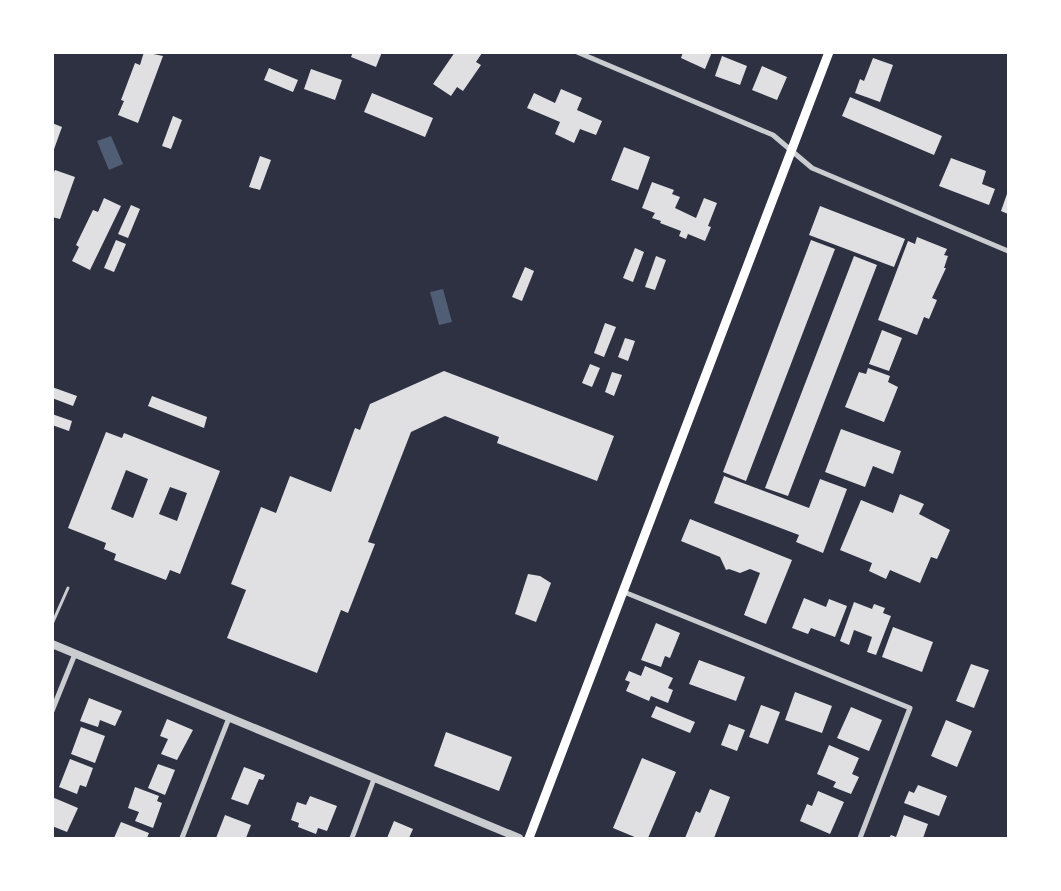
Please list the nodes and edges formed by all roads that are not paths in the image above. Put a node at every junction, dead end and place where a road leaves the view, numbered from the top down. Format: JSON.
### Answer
{"nodes":[{"id":1,"x":578,"y":52,"type":"edge"},
{"id":2,"x":829,"y":52,"type":"edge"},
{"id":3,"x":791,"y":152,"type":"junction"},
{"id":4,"x":1008,"y":251,"type":"edge"},
{"id":5,"x":68,"y":588,"type":"dead end"},
{"id":6,"x":624,"y":592,"type":"junction"},
{"id":7,"x":52,"y":624,"type":"edge"},
{"id":8,"x":52,"y":644,"type":"edge"},
{"id":9,"x":75,"y":654,"type":"junction"},
{"id":10,"x":52,"y":711,"type":"edge"},
{"id":11,"x":229,"y":718,"type":"junction"},
{"id":12,"x":374,"y":779,"type":"junction"},
{"id":13,"x":182,"y":838,"type":"edge"},
{"id":14,"x":352,"y":838,"type":"edge"},
{"id":15,"x":518,"y":838,"type":"edge"},
{"id":16,"x":529,"y":838,"type":"edge"},
{"id":17,"x":860,"y":838,"type":"edge"}],
"edges":[{"from":1,"to":3,"type":"street"},
{"from":2,"to":3,"type":"main road"},
{"from":3,"to":4,"type":"street"},
{"from":3,"to":6,"type":"main road"},
{"from":5,"to":7,"type":"lane"},
{"from":6,"to":16,"type":"main road"},
{"from":6,"to":17,"type":"street"},
{"from":8,"to":9,"type":"street"},
{"from":9,"to":10,"type":"street"},
{"from":9,"to":11,"type":"street"},
{"from":11,"to":12,"type":"street"},
{"from":11,"to":13,"type":"street"},
{"from":12,"to":14,"type":"street"},
{"from":12,"to":15,"type":"street"}]}
